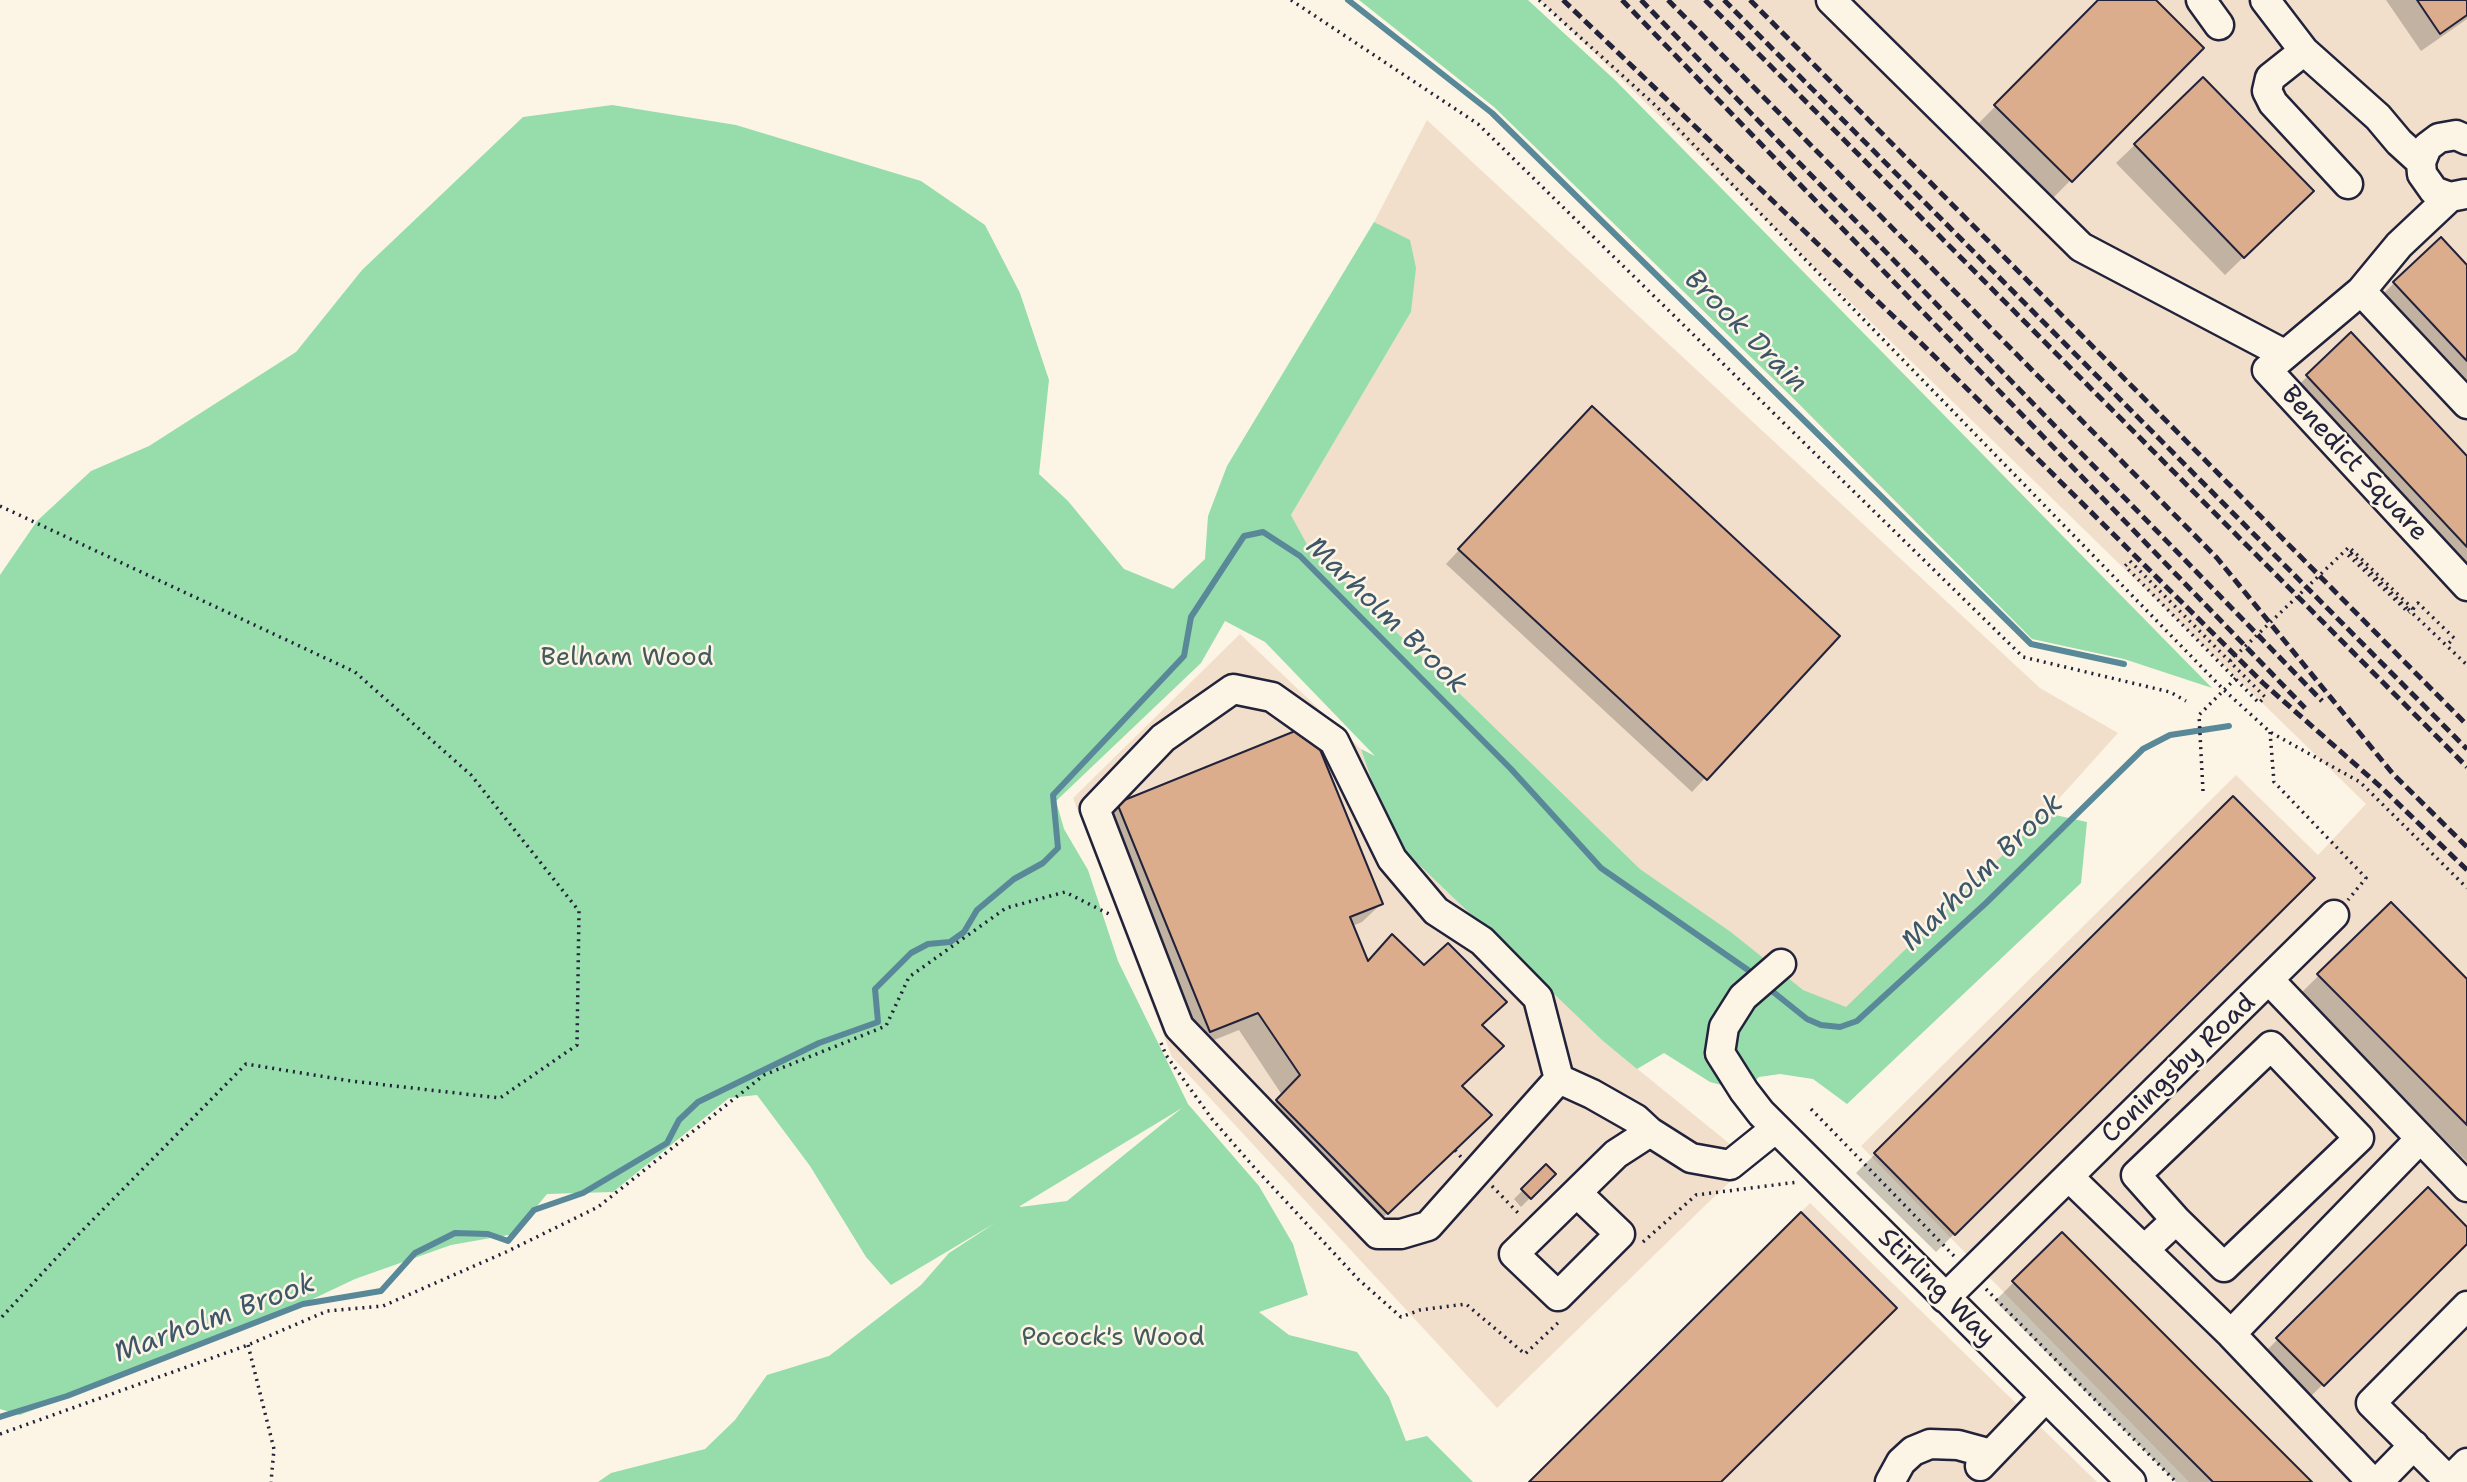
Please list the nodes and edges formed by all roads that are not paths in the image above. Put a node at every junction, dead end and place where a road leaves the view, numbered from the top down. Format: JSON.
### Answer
{"nodes":[{"id":1,"x":1831,"y":0,"type":"edge"},
{"id":2,"x":2201,"y":0,"type":"edge"},
{"id":3,"x":2274,"y":3,"type":"edge"},
{"id":4,"x":2219,"y":25,"type":"dead end"},
{"id":5,"x":2304,"y":51,"type":"junction"},
{"id":6,"x":2443,"y":146,"type":"edge"},
{"id":7,"x":2348,"y":184,"type":"dead end"},
{"id":8,"x":2460,"y":196,"type":"edge"},
{"id":9,"x":2399,"y":245,"type":"junction"},
{"id":10,"x":2361,"y":291,"type":"junction"},
{"id":11,"x":2275,"y":362,"type":"junction"},
{"id":12,"x":2467,"y":404,"type":"edge"},
{"id":13,"x":2467,"y":586,"type":"edge"},
{"id":14,"x":2334,"y":915,"type":"road end"},
{"id":15,"x":1781,"y":964,"type":"dead end"},
{"id":16,"x":2270,"y":981,"type":"junction"},
{"id":17,"x":2342,"y":1057,"type":"junction"},
{"id":18,"x":1559,"y":1079,"type":"junction"},
{"id":19,"x":2311,"y":1088,"type":"junction"},
{"id":20,"x":1776,"y":1128,"type":"junction"},
{"id":21,"x":1650,"y":1132,"type":"junction"},
{"id":22,"x":2420,"y":1139,"type":"junction"},
{"id":23,"x":2069,"y":1177,"type":"junction"},
{"id":24,"x":2467,"y":1186,"type":"edge"},
{"id":25,"x":1577,"y":1193,"type":"junction"},
{"id":26,"x":2176,"y":1220,"type":"junction"},
{"id":27,"x":2144,"y":1250,"type":"junction"},
{"id":28,"x":1945,"y":1297,"type":"junction"},
{"id":29,"x":2467,"y":1306,"type":"edge"},
{"id":30,"x":2231,"y":1334,"type":"junction"},
{"id":31,"x":2045,"y":1398,"type":"junction"},
{"id":32,"x":2414,"y":1445,"type":"junction"},
{"id":33,"x":2467,"y":1462,"type":"edge"},
{"id":34,"x":1890,"y":1482,"type":"edge"},
{"id":35,"x":2131,"y":1482,"type":"edge"},
{"id":36,"x":2372,"y":1482,"type":"edge"},
{"id":37,"x":2378,"y":1482,"type":"edge"}],
"edges":[{"from":1,"to":11,"type":"street"},
{"from":2,"to":4,"type":"street"},
{"from":3,"to":5,"type":"street"},
{"from":5,"to":6,"type":"street"},
{"from":5,"to":7,"type":"street"},
{"from":6,"to":8,"type":"street"},
{"from":6,"to":9,"type":"street","name":"Benedict Square"},
{"from":8,"to":9,"type":"street","name":"Benedict Square"},
{"from":9,"to":10,"type":"street","name":"Benedict Square"},
{"from":10,"to":11,"type":"street","name":"Benedict Square"},
{"from":10,"to":12,"type":"street"},
{"from":11,"to":13,"type":"street","name":"Benedict Square"},
{"from":14,"to":16,"type":"street"},
{"from":15,"to":20,"type":"street","name":"Stirling Way"},
{"from":16,"to":17,"type":"street","name":"Coningsby Road"},
{"from":16,"to":23,"type":"street","name":"Coningsby Road"},
{"from":17,"to":19,"type":"street"},
{"from":17,"to":22,"type":"street","name":"Coningsby Road"},
{"from":18,"to":18,"type":"street"},
{"from":18,"to":21,"type":"street"},
{"from":19,"to":26,"type":"street"},
{"from":19,"to":26,"type":"street"},
{"from":20,"to":21,"type":"street"},
{"from":20,"to":28,"type":"street","name":"Stirling Way"},
{"from":21,"to":25,"type":"street"},
{"from":22,"to":24,"type":"street","name":"Coningsby Road"},
{"from":22,"to":30,"type":"street"},
{"from":23,"to":27,"type":"street"},
{"from":23,"to":28,"type":"street","name":"Coningsby Road"},
{"from":25,"to":25,"type":"street"},
{"from":26,"to":27,"type":"street"},
{"from":27,"to":30,"type":"street"},
{"from":28,"to":31,"type":"street","name":"Stirling Way"},
{"from":29,"to":32,"type":"street"},
{"from":30,"to":36,"type":"street"},
{"from":31,"to":34,"type":"street"},
{"from":31,"to":35,"type":"street","name":"Stirling Way"},
{"from":32,"to":33,"type":"street"},
{"from":32,"to":37,"type":"street"}]}
